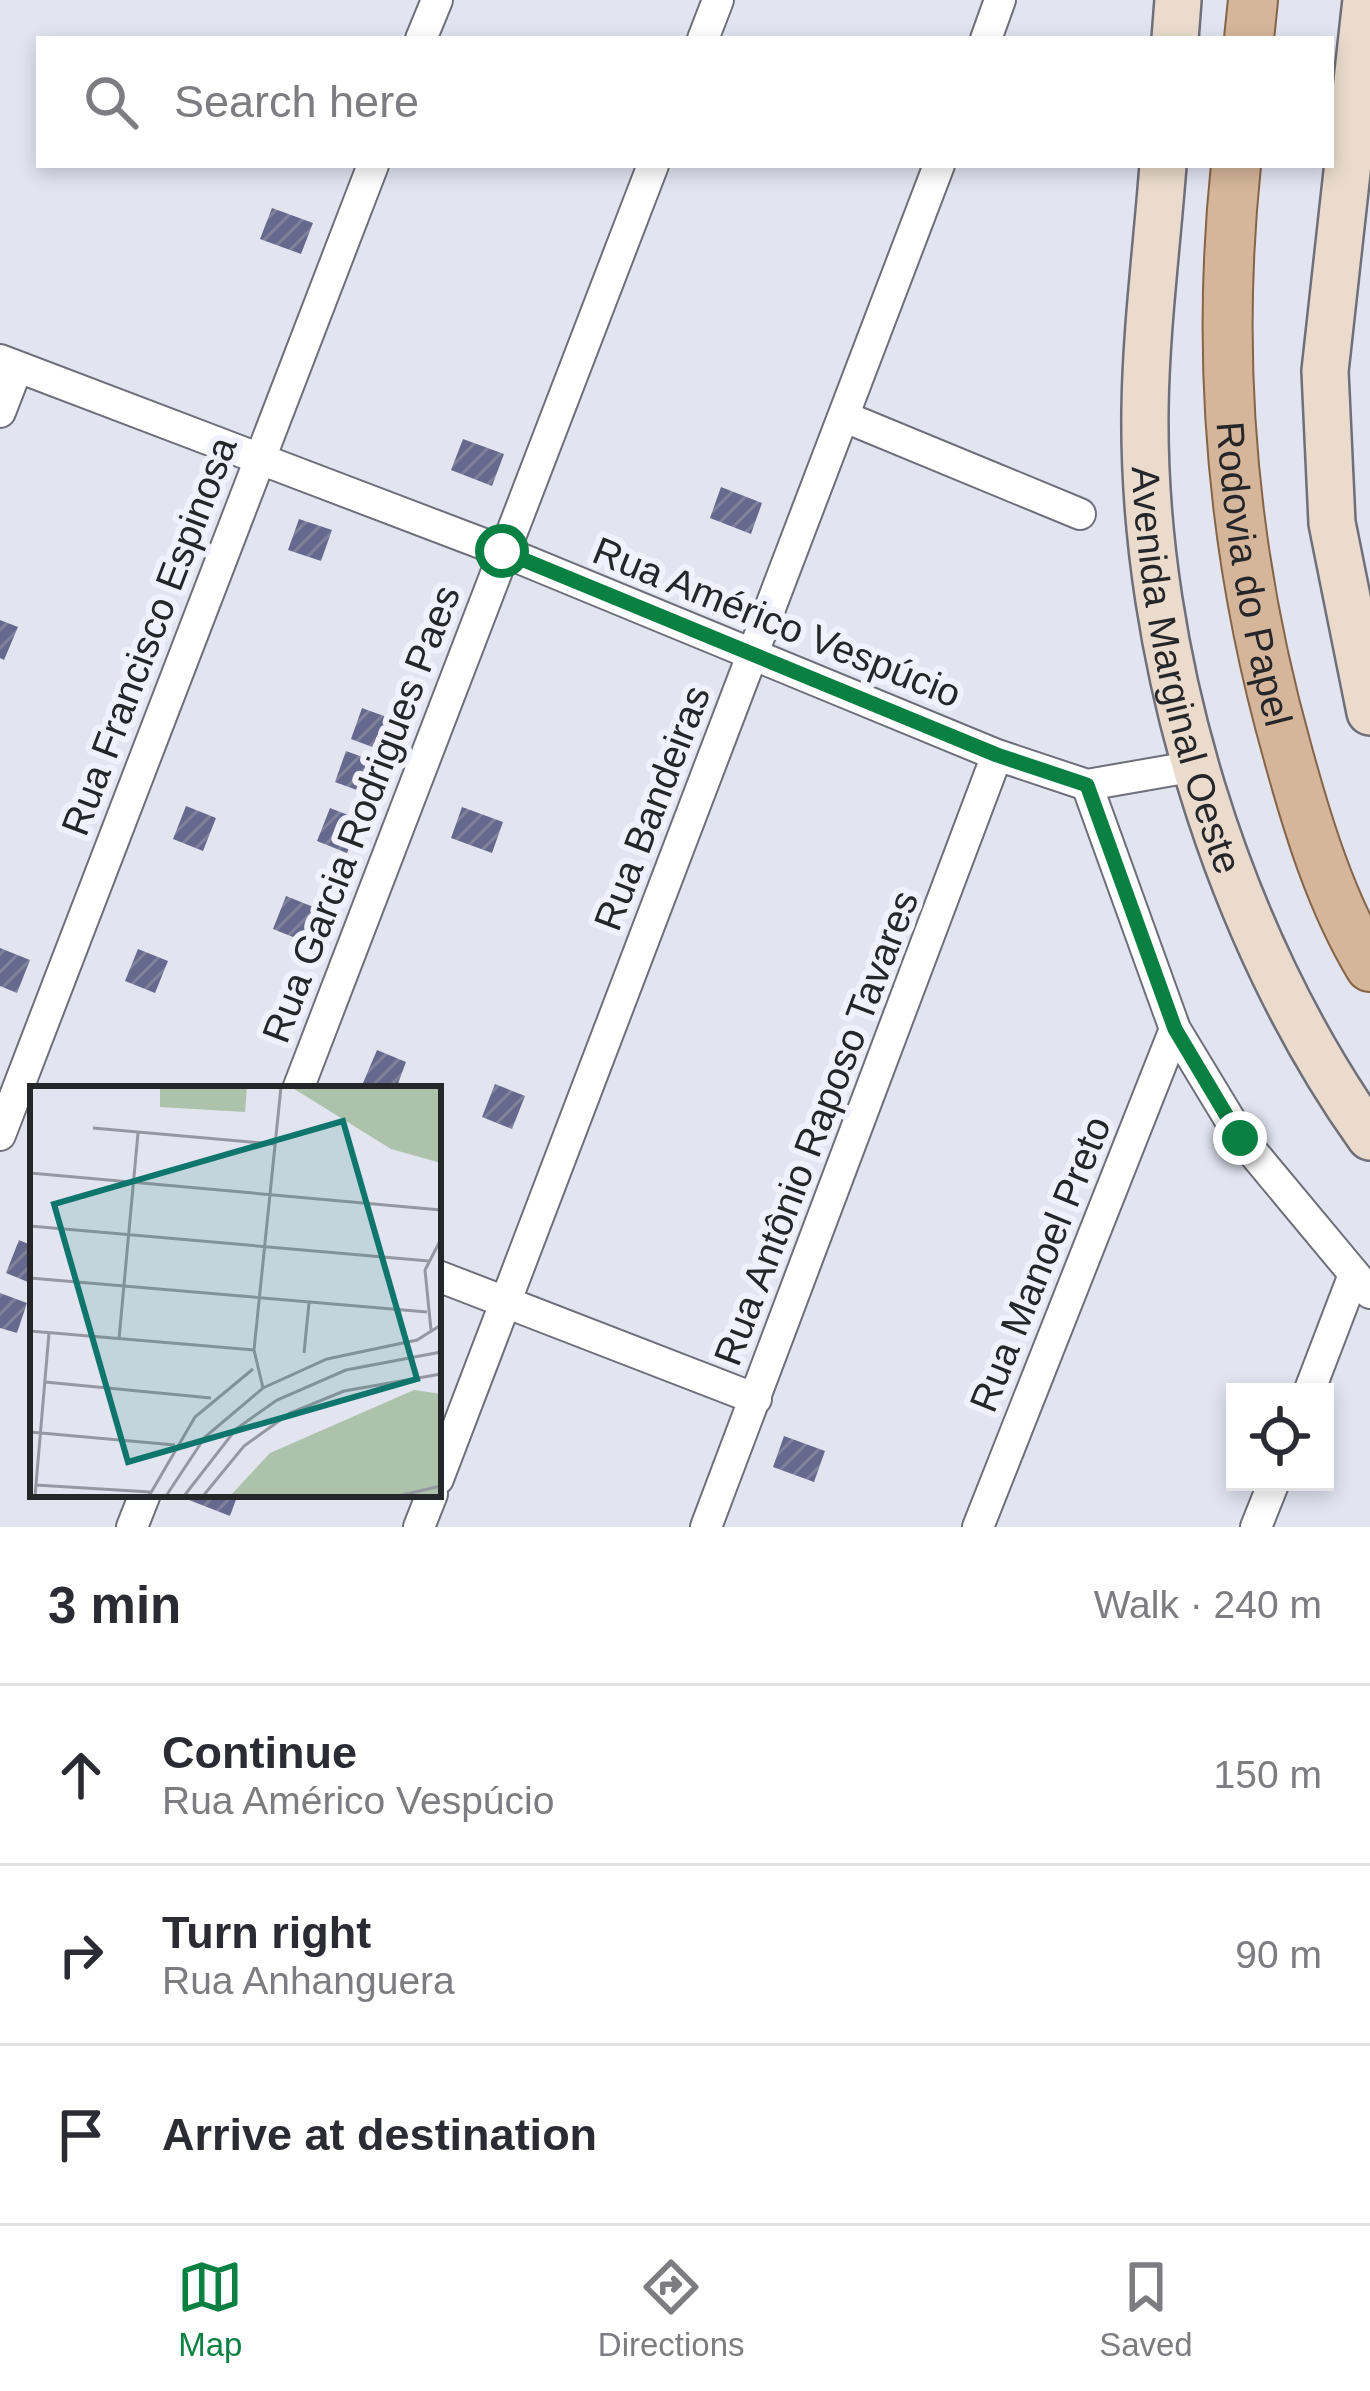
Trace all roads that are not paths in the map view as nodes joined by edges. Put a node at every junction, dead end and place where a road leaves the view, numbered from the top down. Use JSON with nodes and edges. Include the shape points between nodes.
{"nodes":[{"id":1,"x":436,"y":0,"type":"edge"},
{"id":2,"x":718,"y":0,"type":"edge"},
{"id":3,"x":1000,"y":0,"type":"edge"},
{"id":4,"x":1178,"y":0,"type":"edge"},
{"id":5,"x":1253,"y":0,"type":"edge"},
{"id":6,"x":1366,"y":0,"type":"edge"},
{"id":7,"x":423,"y":36,"type":"edge"},
{"id":8,"x":704,"y":36,"type":"edge"},
{"id":9,"x":987,"y":36,"type":"edge"},
{"id":10,"x":1175,"y":36,"type":"edge"},
{"id":11,"x":1250,"y":36,"type":"edge"},
{"id":12,"x":372,"y":168,"type":"edge"},
{"id":13,"x":652,"y":168,"type":"edge"},
{"id":14,"x":938,"y":168,"type":"edge"},
{"id":15,"x":1163,"y":168,"type":"edge"},
{"id":16,"x":1236,"y":168,"type":"edge"},
{"id":17,"x":9,"y":364,"type":"edge"},
{"id":18,"x":0,"y":412,"type":"edge"},
{"id":19,"x":844,"y":417,"type":"junction"},
{"id":20,"x":257,"y":461,"type":"junction"},
{"id":21,"x":1080,"y":514,"type":"dead end"},
{"id":22,"x":502,"y":551,"type":"junction"},
{"id":23,"x":752,"y":654,"type":"junction"},
{"id":24,"x":1370,"y":712,"type":"edge"},
{"id":25,"x":997,"y":755,"type":"junction"},
{"id":26,"x":1196,"y":766,"type":"junction"},
{"id":27,"x":1087,"y":785,"type":"junction"},
{"id":28,"x":1370,"y":968,"type":"edge"},
{"id":29,"x":1175,"y":1029,"type":"junction"},
{"id":30,"x":299,"y":1086,"type":"edge"},
{"id":31,"x":11,"y":1118,"type":"edge"},
{"id":32,"x":1370,"y":1137,"type":"edge"},
{"id":33,"x":441,"y":1277,"type":"edge"},
{"id":34,"x":1362,"y":1285,"type":"edge"},
{"id":35,"x":506,"y":1303,"type":"junction"},
{"id":36,"x":1313,"y":1383,"type":"edge"},
{"id":37,"x":756,"y":1399,"type":"junction"},
{"id":38,"x":441,"y":1471,"type":"edge"},
{"id":39,"x":1270,"y":1491,"type":"edge"},
{"id":40,"x":144,"y":1497,"type":"edge"},
{"id":41,"x":431,"y":1497,"type":"edge"},
{"id":42,"x":132,"y":1527,"type":"edge"},
{"id":43,"x":419,"y":1527,"type":"edge"},
{"id":44,"x":706,"y":1527,"type":"edge"},
{"id":45,"x":978,"y":1527,"type":"edge"},
{"id":46,"x":1256,"y":1527,"type":"edge"}],
"edges":[{"from":1,"to":7,"type":"street"},
{"from":2,"to":8,"type":"street"},
{"from":3,"to":9,"type":"street"},
{"from":4,"to":10,"type":"main road"},
{"from":5,"to":11,"type":"main road"},
{"from":6,"to":24,"type":"main road","via":[[1325,371],[1332,523]]},
{"from":12,"to":20,"type":"street","name":"Rua Francisco Espinosa"},
{"from":13,"to":22,"type":"street","name":"Rua Garcia Rodrigues Paes"},
{"from":14,"to":19,"type":"street","name":"Rua Bandeiras"},
{"from":15,"to":26,"type":"main road","name":"Avenida Marginal Oeste","via":[[1145,410],[1148,473],[1153,547]]},
{"from":16,"to":28,"type":"main road","name":"Rodovia do Papel","via":[[1225,334],[1244,576],[1312,842]]},
{"from":17,"to":18,"type":"street"},
{"from":17,"to":20,"type":"street","name":"Rua Américo Vespúcio"},
{"from":19,"to":21,"type":"street"},
{"from":19,"to":23,"type":"street","name":"Rua Bandeiras"},
{"from":20,"to":22,"type":"street","name":"Rua Américo Vespúcio"},
{"from":20,"to":31,"type":"street","name":"Rua Francisco Espinosa"},
{"from":22,"to":23,"type":"street","name":"Rua Américo Vespúcio"},
{"from":22,"to":30,"type":"street","name":"Rua Garcia Rodrigues Paes"},
{"from":23,"to":25,"type":"street","name":"Rua Américo Vespúcio"},
{"from":23,"to":35,"type":"street","name":"Rua Bandeiras"},
{"from":25,"to":27,"type":"street","name":"Rua Américo Vespúcio"},
{"from":25,"to":37,"type":"street","name":"Rua Antônio Raposo Tavares"},
{"from":26,"to":27,"type":"street","name":"Rua Américo Vespúcio"},
{"from":26,"to":32,"type":"main road","name":"Avenida Marginal Oeste","via":[[1286,997]]},
{"from":27,"to":29,"type":"street"},
{"from":29,"to":34,"type":"street","via":[[1240,1138]]},
{"from":29,"to":45,"type":"street","name":"Rua Manoel Preto"},
{"from":33,"to":35,"type":"street"},
{"from":34,"to":36,"type":"street"},
{"from":35,"to":37,"type":"street"},
{"from":35,"to":38,"type":"street","name":"Rua Bandeiras"},
{"from":37,"to":44,"type":"street","name":"Rua Antônio Raposo Tavares"},
{"from":39,"to":46,"type":"street"},
{"from":40,"to":42,"type":"street"},
{"from":41,"to":43,"type":"street"}]}
